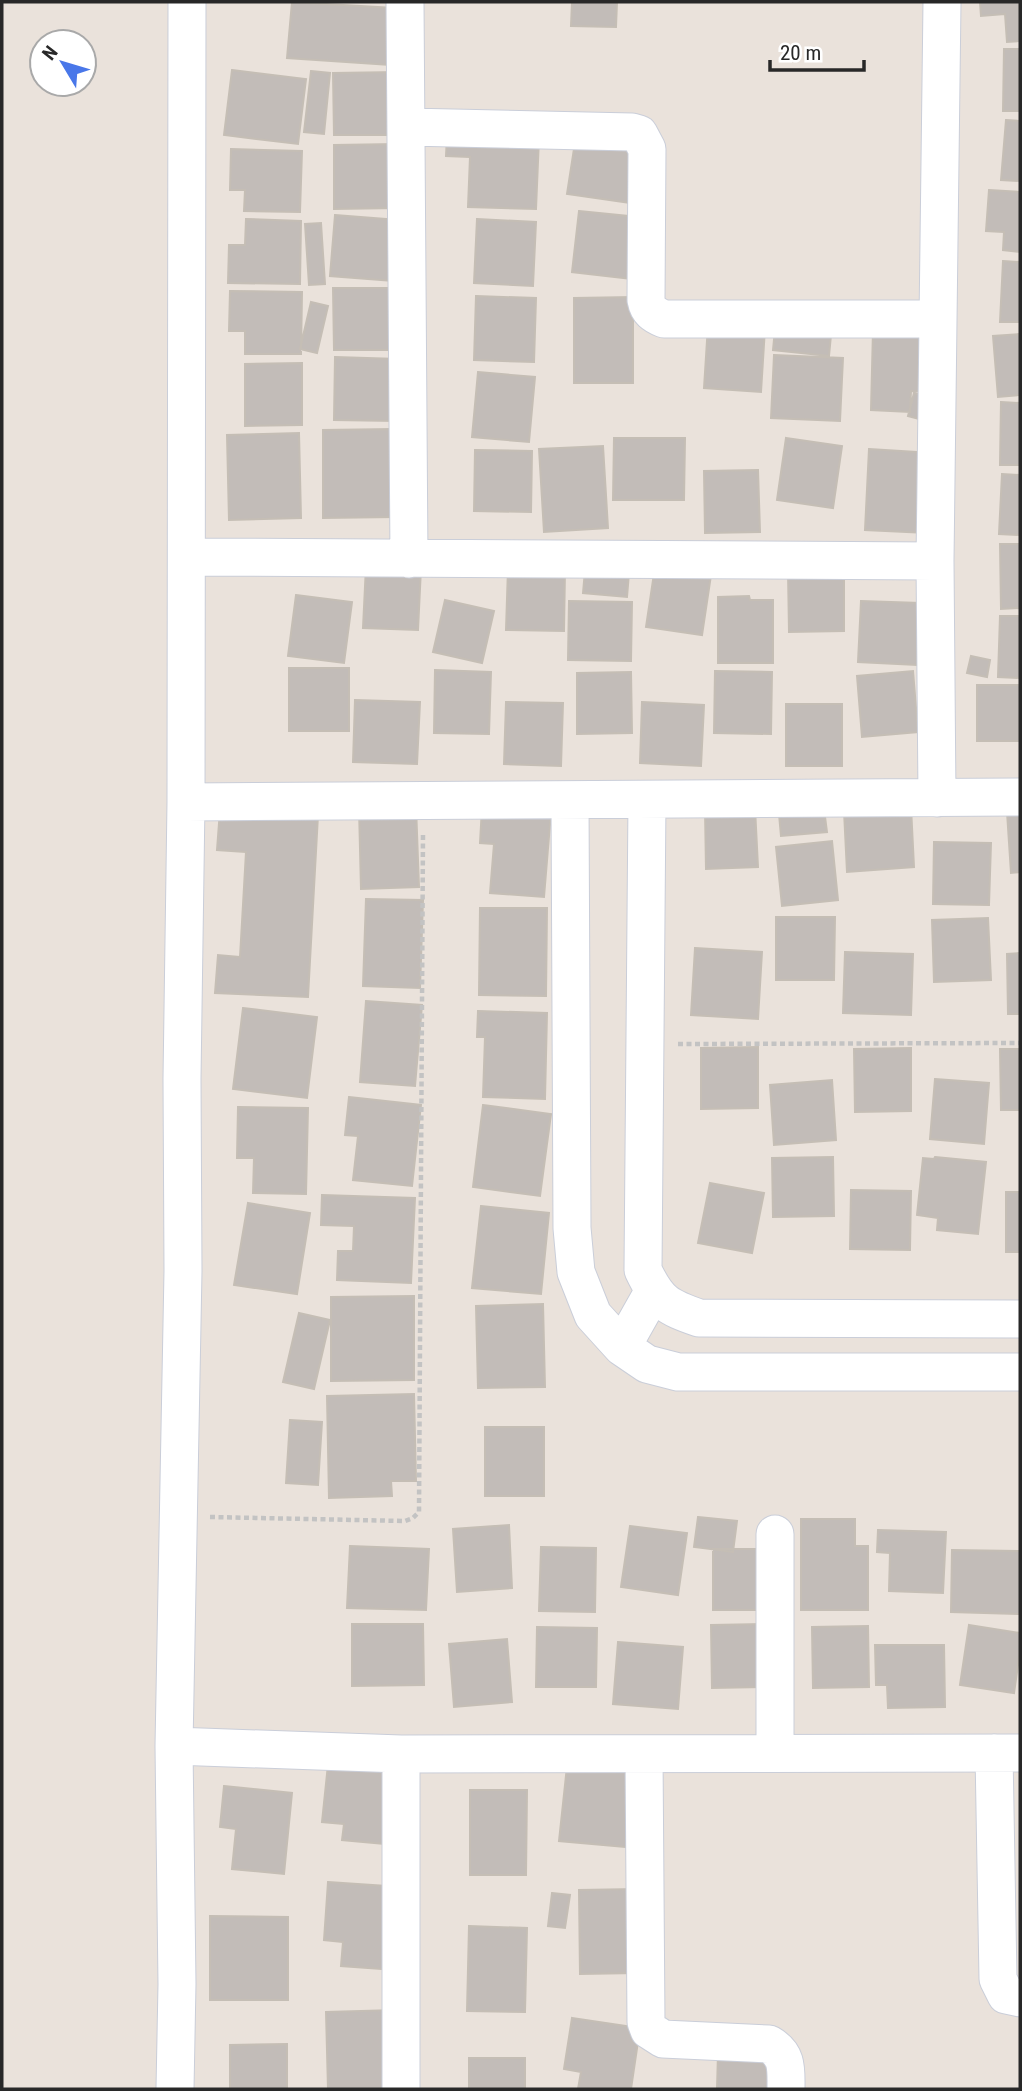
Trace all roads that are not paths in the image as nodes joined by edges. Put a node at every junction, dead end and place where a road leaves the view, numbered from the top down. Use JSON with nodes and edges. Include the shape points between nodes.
{"nodes":[{"id":1,"x":169,"y":2,"type":"edge"},
{"id":2,"x":187,"y":2,"type":"edge"},
{"id":3,"x":405,"y":2,"type":"edge"},
{"id":4,"x":942,"y":2,"type":"edge"},
{"id":5,"x":407,"y":127,"type":"junction"},
{"id":6,"x":938,"y":319,"type":"junction"},
{"id":7,"x":187,"y":557,"type":"junction"},
{"id":8,"x":408,"y":559,"type":"junction"},
{"id":9,"x":936,"y":561,"type":"junction"},
{"id":10,"x":1020,"y":797,"type":"edge"},
{"id":11,"x":937,"y":798,"type":"junction"},
{"id":12,"x":570,"y":800,"type":"junction"},
{"id":13,"x":648,"y":800,"type":"junction"},
{"id":14,"x":186,"y":802,"type":"junction"},
{"id":15,"x":653,"y":1292,"type":"junction"},
{"id":16,"x":1020,"y":1320,"type":"edge"},
{"id":17,"x":622,"y":1347,"type":"junction"},
{"id":18,"x":1020,"y":1373,"type":"edge"},
{"id":19,"x":775,"y":1534,"type":"dead end"},
{"id":20,"x":174,"y":1746,"type":"junction"},
{"id":21,"x":775,"y":1753,"type":"junction"},
{"id":22,"x":1007,"y":1753,"type":"edge"},
{"id":23,"x":401,"y":1754,"type":"junction"},
{"id":24,"x":644,"y":1754,"type":"junction"},
{"id":25,"x":1020,"y":1998,"type":"edge"},
{"id":26,"x":157,"y":2089,"type":"edge"},
{"id":27,"x":175,"y":2089,"type":"edge"},
{"id":28,"x":401,"y":2089,"type":"edge"},
{"id":29,"x":786,"y":2089,"type":"edge"}],
"edges":[{"from":1,"to":26,"type":"street","via":[[169,835]]},
{"from":2,"to":7,"type":"street"},
{"from":3,"to":5,"type":"street"},
{"from":4,"to":6,"type":"street"},
{"from":5,"to":6,"type":"street","via":[[639,134],[647,149],[646,300],[655,315],[664,319]]},
{"from":5,"to":8,"type":"street"},
{"from":6,"to":9,"type":"street"},
{"from":7,"to":8,"type":"street"},
{"from":7,"to":14,"type":"street"},
{"from":8,"to":9,"type":"street"},
{"from":9,"to":11,"type":"street"},
{"from":10,"to":11,"type":"street"},
{"from":11,"to":13,"type":"street"},
{"from":12,"to":13,"type":"street"},
{"from":12,"to":14,"type":"street"},
{"from":12,"to":17,"type":"street","via":[[576,1272],[593,1315]]},
{"from":13,"to":15,"type":"street","via":[[643,1270]]},
{"from":14,"to":20,"type":"street"},
{"from":15,"to":16,"type":"street","via":[[673,1309],[699,1318]]},
{"from":15,"to":17,"type":"street"},
{"from":17,"to":18,"type":"street","via":[[648,1364],[678,1372]]},
{"from":19,"to":21,"type":"street"},
{"from":20,"to":23,"type":"street"},
{"from":20,"to":27,"type":"street"},
{"from":21,"to":22,"type":"street"},
{"from":21,"to":24,"type":"street"},
{"from":22,"to":25,"type":"street","via":[[998,1979],[1006,1994]]},
{"from":23,"to":24,"type":"street"},
{"from":23,"to":28,"type":"street"},
{"from":24,"to":29,"type":"street","via":[[649,2030],[663,2039],[769,2045],[783,2056]]}]}
